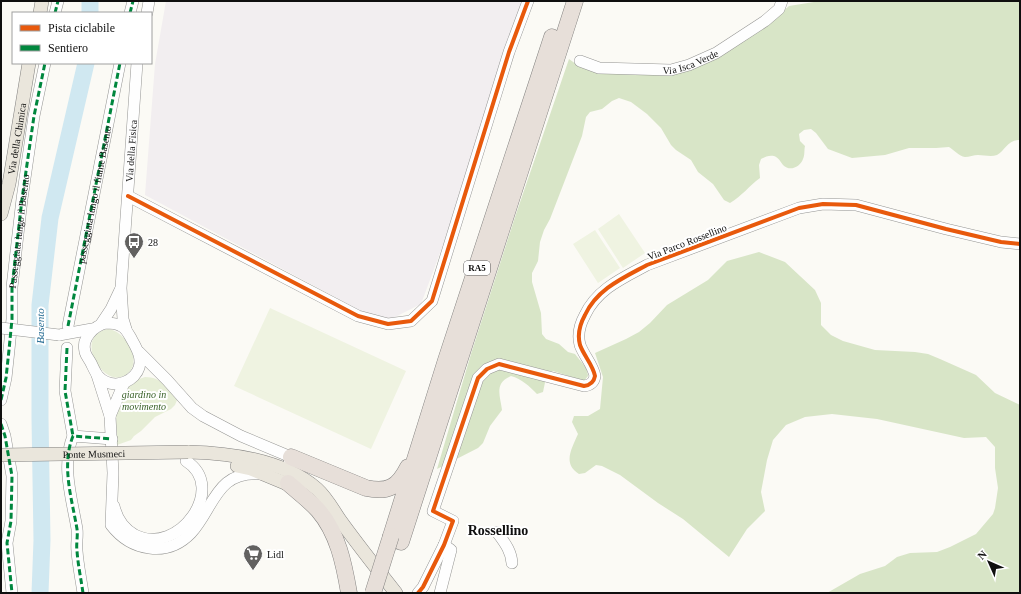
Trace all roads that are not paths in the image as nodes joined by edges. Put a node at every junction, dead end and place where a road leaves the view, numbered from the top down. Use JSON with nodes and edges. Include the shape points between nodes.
{"nodes":[{"id":1,"x":42,"y":1,"type":"edge"},
{"id":2,"x":58,"y":1,"type":"edge"},
{"id":3,"x":133,"y":1,"type":"edge"},
{"id":4,"x":149,"y":1,"type":"edge"},
{"id":5,"x":528,"y":1,"type":"edge"},
{"id":6,"x":563,"y":1,"type":"edge"},
{"id":7,"x":575,"y":1,"type":"edge"},
{"id":8,"x":784,"y":1,"type":"edge"},
{"id":9,"x":40,"y":12,"type":"edge"},
{"id":10,"x":55,"y":12,"type":"edge"},
{"id":11,"x":130,"y":12,"type":"edge"},
{"id":12,"x":147,"y":12,"type":"edge"},
{"id":13,"x":580,"y":61,"type":"dead end"},
{"id":14,"x":29,"y":64,"type":"edge"},
{"id":15,"x":45,"y":64,"type":"edge"},
{"id":16,"x":120,"y":64,"type":"edge"},
{"id":17,"x":137,"y":64,"type":"edge"},
{"id":18,"x":128,"y":196,"type":"junction"},
{"id":19,"x":1,"y":214,"type":"edge"},
{"id":20,"x":1020,"y":244,"type":"edge"},
{"id":21,"x":121,"y":288,"type":"junction"},
{"id":22,"x":68,"y":326,"type":"dead end"},
{"id":23,"x":96,"y":327,"type":"junction"},
{"id":24,"x":1,"y":328,"type":"edge"},
{"id":25,"x":126,"y":329,"type":"junction"},
{"id":26,"x":59,"y":335,"type":"junction"},
{"id":27,"x":67,"y":348,"type":"dead end"},
{"id":28,"x":85,"y":352,"type":"junction"},
{"id":29,"x":139,"y":352,"type":"junction"},
{"id":30,"x":97,"y":375,"type":"junction"},
{"id":31,"x":128,"y":380,"type":"junction"},
{"id":32,"x":167,"y":380,"type":"junction"},
{"id":33,"x":1,"y":400,"type":"edge"},
{"id":34,"x":110,"y":416,"type":"junction"},
{"id":35,"x":1,"y":424,"type":"edge"},
{"id":36,"x":73,"y":436,"type":"junction"},
{"id":37,"x":421,"y":438,"type":"junction"},
{"id":38,"x":112,"y":439,"type":"junction"},
{"id":39,"x":1,"y":455,"type":"edge"},
{"id":40,"x":187,"y":457,"type":"junction"},
{"id":41,"x":1,"y":463,"type":"edge"},
{"id":42,"x":288,"y":470,"type":"junction"},
{"id":43,"x":272,"y":476,"type":"junction"},
{"id":44,"x":113,"y":500,"type":"junction"},
{"id":45,"x":497,"y":532,"type":"dead end"},
{"id":46,"x":396,"y":539,"type":"junction"},
{"id":47,"x":444,"y":546,"type":"junction"},
{"id":48,"x":512,"y":563,"type":"dead end"},
{"id":49,"x":12,"y":593,"type":"edge"},
{"id":50,"x":83,"y":593,"type":"edge"},
{"id":51,"x":349,"y":593,"type":"edge"},
{"id":52,"x":373,"y":593,"type":"edge"},
{"id":53,"x":385,"y":593,"type":"edge"},
{"id":54,"x":396,"y":593,"type":"edge"},
{"id":55,"x":418,"y":593,"type":"edge"},
{"id":56,"x":440,"y":593,"type":"edge"}],
"edges":[{"from":1,"to":9,"type":"main road"},
{"from":2,"to":10,"type":"street"},
{"from":3,"to":11,"type":"street"},
{"from":4,"to":12,"type":"street"},
{"from":5,"to":18,"type":"street","via":[[509,52],[432,301],[411,321],[388,324],[358,316]]},
{"from":6,"to":37,"type":"highway","number":"RA5"},
{"from":7,"to":46,"type":"highway","number":"RA5"},
{"from":8,"to":13,"type":"street","name":"Via Isca Verde","via":[[765,21],[716,53],[689,65],[671,70],[599,68]]},
{"from":14,"to":19,"type":"main road","name":"Via della Chimica","via":[[9,184]]},
{"from":15,"to":33,"type":"street","name":"Passeggiata lungo il Basento","via":[[22,199],[12,287],[12,319],[6,378]]},
{"from":16,"to":22,"type":"street","name":"passeggiata lungo il fiume Basento"},
{"from":17,"to":18,"type":"street","name":"Via della Fisica"},
{"from":18,"to":21,"type":"street","name":"Via della Fisica"},
{"from":20,"to":47,"type":"street","name":"Via Parco Rossellino","via":[[953,231],[856,205],[823,204],[799,208],[647,265],[602,292],[589,306],[582,320],[579,332],[580,345],[595,376],[591,384],[584,386],[499,364],[486,369],[478,378],[433,511],[453,521]]},
{"from":21,"to":23,"type":"street","via":[[111,309]]},
{"from":21,"to":25,"type":"street"},
{"from":23,"to":25,"type":"street","via":[[106,323],[117,324]]},
{"from":23,"to":26,"type":"street"},
{"from":23,"to":28,"type":"street","via":[[85,343]]},
{"from":24,"to":26,"type":"street","bridge":true},
{"from":25,"to":29,"type":"street"},
{"from":26,"to":28,"type":"street"},
{"from":27,"to":36,"type":"street","via":[[65,392]]},
{"from":28,"to":30,"type":"street"},
{"from":29,"to":31,"type":"street","via":[[141,363],[137,373]]},
{"from":29,"to":32,"type":"street"},
{"from":30,"to":31,"type":"street","via":[[109,383],[119,384]]},
{"from":30,"to":34,"type":"street"},
{"from":31,"to":32,"type":"street","via":[[142,374]]},
{"from":31,"to":34,"type":"street"},
{"from":32,"to":42,"type":"street","via":[[192,408],[241,436]]},
{"from":34,"to":38,"type":"street"},
{"from":35,"to":49,"type":"street","via":[[12,476],[11,521],[7,543]]},
{"from":36,"to":38,"type":"street"},
{"from":36,"to":50,"type":"street","via":[[70,442],[68,481],[77,531],[78,565]]},
{"from":37,"to":42,"type":"highway","number":"RA5","via":[[404,474],[394,486],[384,490]]},
{"from":37,"to":46,"type":"highway","number":"RA5"},
{"from":38,"to":44,"type":"street"},
{"from":39,"to":40,"type":"main road","name":"Ponte Musmeci","bridge":true},
{"from":40,"to":41,"type":"main road","name":"Ponte Musmeci"},
{"from":40,"to":42,"type":"main road","via":[[206,453],[233,456]]},
{"from":40,"to":43,"type":"main road","via":[[251,468]]},
{"from":40,"to":44,"type":"street","via":[[198,472],[202,489],[197,508],[190,520],[174,534],[161,539],[147,539],[134,534],[119,520]]},
{"from":42,"to":43,"type":"main road"},
{"from":42,"to":51,"type":"highway","via":[[306,498],[319,512],[338,544],[344,561]]},
{"from":42,"to":54,"type":"main road","via":[[340,519]]},
{"from":43,"to":44,"type":"street","via":[[248,474],[233,479],[216,493],[192,532],[173,545],[158,548],[135,545],[116,531],[111,524]]},
{"from":45,"to":48,"type":"street","via":[[507,546]]},
{"from":46,"to":52,"type":"highway","number":"RA5","bridge":true},
{"from":46,"to":53,"type":"highway","number":"RA5"},
{"from":47,"to":55,"type":"street"},
{"from":47,"to":56,"type":"street","via":[[451,550]]}]}
